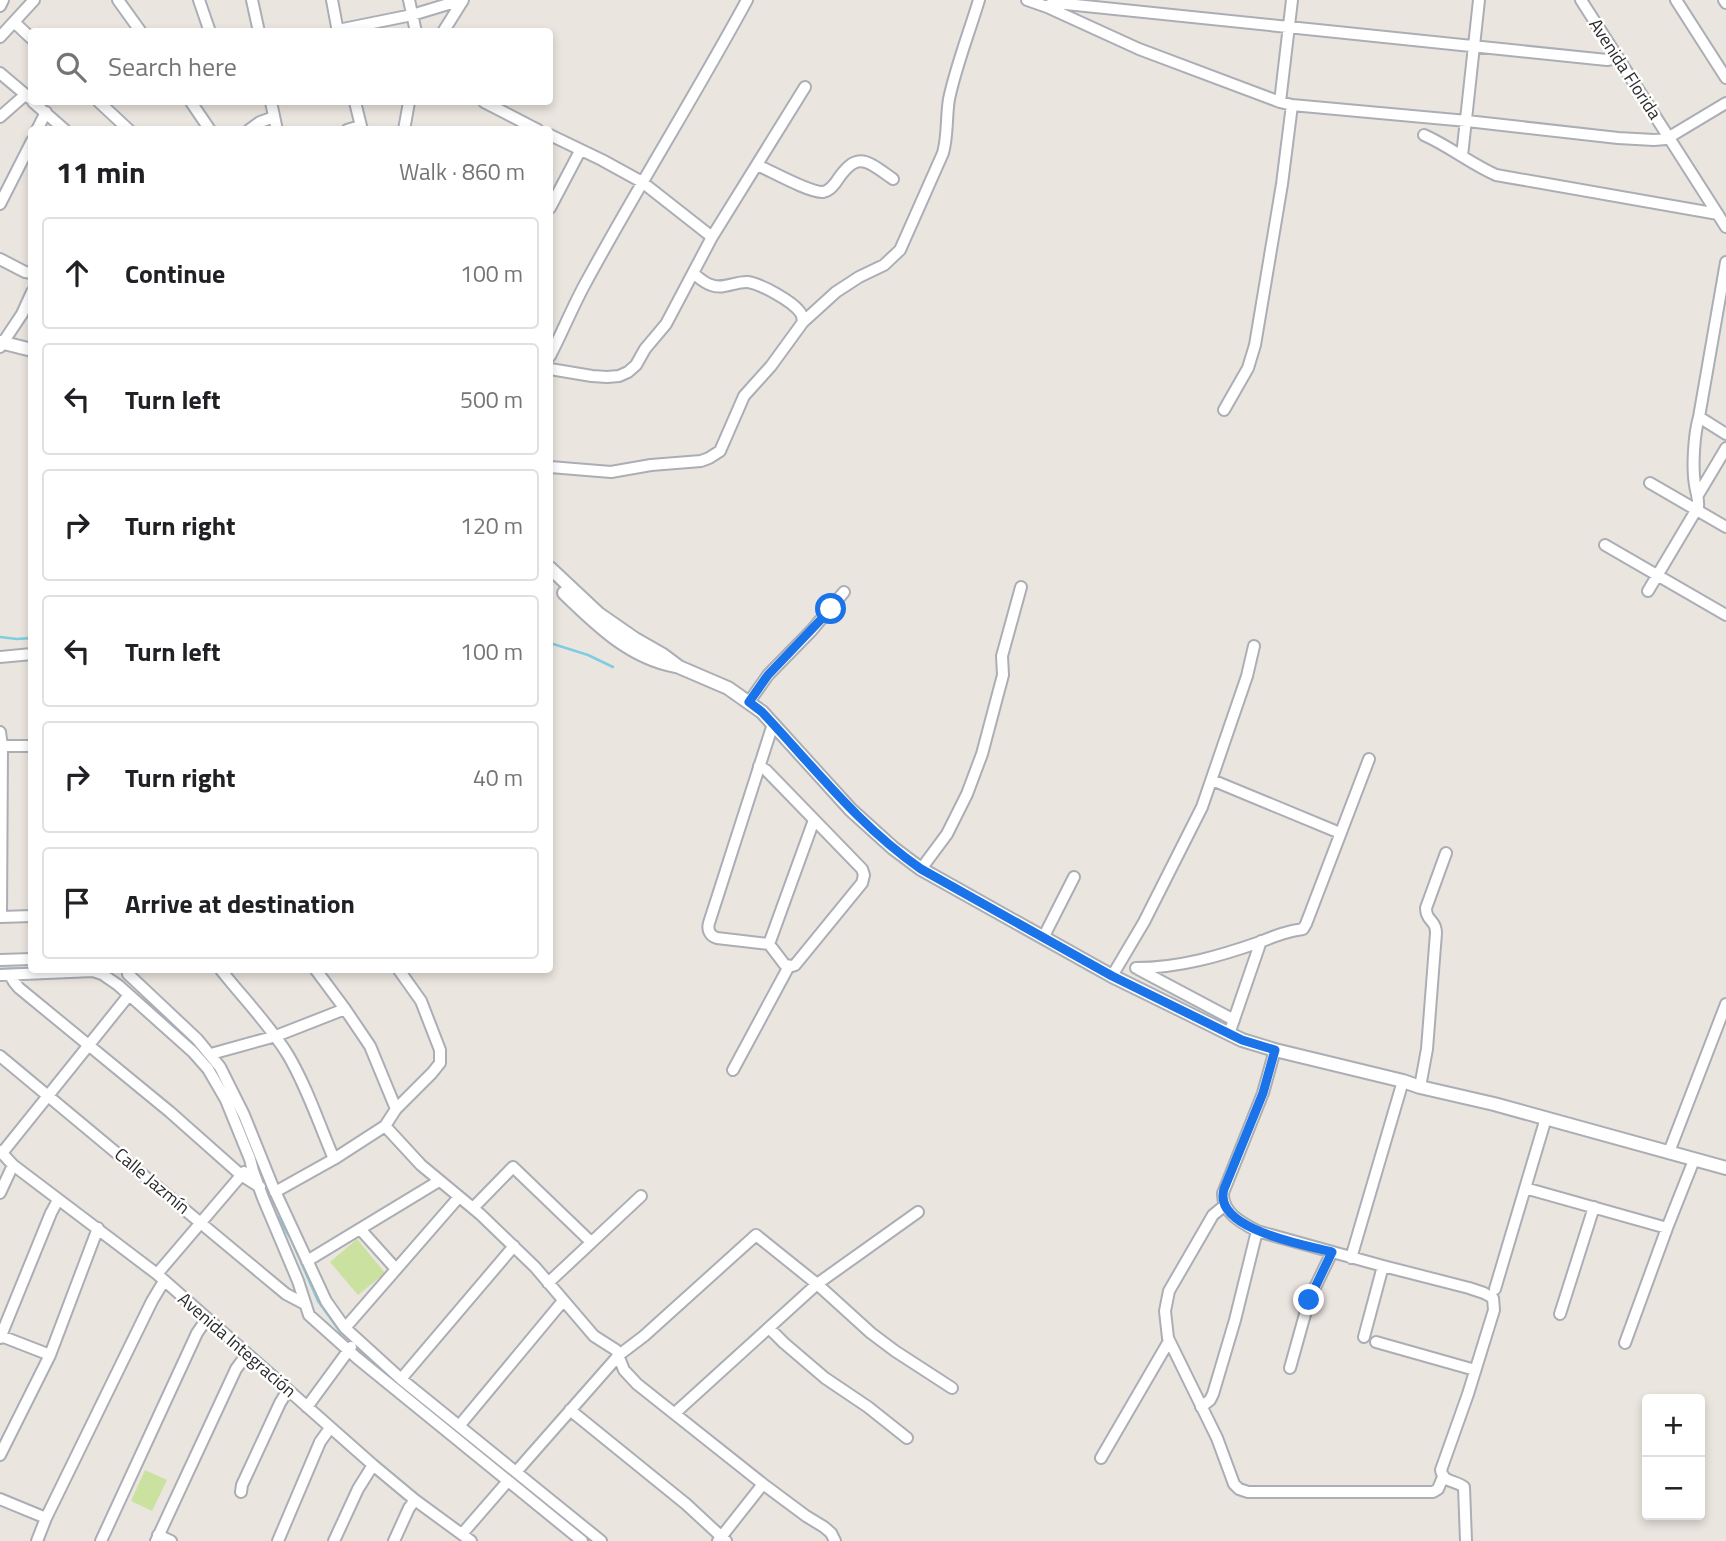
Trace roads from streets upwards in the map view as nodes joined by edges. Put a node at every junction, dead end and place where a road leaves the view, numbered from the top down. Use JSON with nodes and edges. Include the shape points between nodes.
{"nodes":[{"id":1,"x":3,"y":0,"type":"edge"},
{"id":2,"x":34,"y":0,"type":"edge"},
{"id":3,"x":118,"y":0,"type":"edge"},
{"id":4,"x":199,"y":0,"type":"edge"},
{"id":5,"x":251,"y":0,"type":"edge"},
{"id":6,"x":332,"y":0,"type":"edge"},
{"id":7,"x":409,"y":0,"type":"edge"},
{"id":8,"x":747,"y":0,"type":"edge"},
{"id":9,"x":979,"y":0,"type":"edge"},
{"id":10,"x":1027,"y":0,"type":"edge"},
{"id":11,"x":1292,"y":0,"type":"edge"},
{"id":12,"x":1479,"y":0,"type":"edge"},
{"id":13,"x":1581,"y":0,"type":"edge"},
{"id":14,"x":1676,"y":0,"type":"edge"},
{"id":15,"x":463,"y":1,"type":"edge"},
{"id":16,"x":1066,"y":2,"type":"edge"},
{"id":17,"x":0,"y":6,"type":"edge"},
{"id":18,"x":1047,"y":7,"type":"junction"},
{"id":19,"x":412,"y":15,"type":"junction"},
{"id":20,"x":14,"y":22,"type":"junction"},
{"id":21,"x":1289,"y":26,"type":"junction"},
{"id":22,"x":138,"y":28,"type":"edge"},
{"id":23,"x":209,"y":28,"type":"edge"},
{"id":24,"x":258,"y":28,"type":"edge"},
{"id":25,"x":337,"y":28,"type":"edge"},
{"id":26,"x":352,"y":28,"type":"edge"},
{"id":27,"x":415,"y":28,"type":"edge"},
{"id":28,"x":446,"y":28,"type":"edge"},
{"id":29,"x":28,"y":34,"type":"edge"},
{"id":30,"x":0,"y":37,"type":"edge"},
{"id":31,"x":1475,"y":46,"type":"junction"},
{"id":32,"x":1618,"y":58,"type":"junction"},
{"id":33,"x":0,"y":73,"type":"edge"},
{"id":34,"x":1726,"y":78,"type":"edge"},
{"id":35,"x":805,"y":87,"type":"dead end"},
{"id":36,"x":28,"y":97,"type":"edge"},
{"id":37,"x":28,"y":100,"type":"edge"},
{"id":38,"x":1726,"y":103,"type":"edge"},
{"id":39,"x":1286,"y":104,"type":"junction"},
{"id":40,"x":37,"y":105,"type":"edge"},
{"id":41,"x":102,"y":105,"type":"edge"},
{"id":42,"x":193,"y":105,"type":"edge"},
{"id":43,"x":272,"y":105,"type":"edge"},
{"id":44,"x":356,"y":105,"type":"edge"},
{"id":45,"x":409,"y":105,"type":"edge"},
{"id":46,"x":490,"y":105,"type":"edge"},
{"id":47,"x":46,"y":112,"type":"junction"},
{"id":48,"x":0,"y":117,"type":"edge"},
{"id":49,"x":274,"y":117,"type":"junction"},
{"id":50,"x":1467,"y":121,"type":"junction"},
{"id":51,"x":39,"y":126,"type":"edge"},
{"id":52,"x":61,"y":126,"type":"edge"},
{"id":53,"x":125,"y":126,"type":"edge"},
{"id":54,"x":207,"y":126,"type":"edge"},
{"id":55,"x":255,"y":126,"type":"edge"},
{"id":56,"x":276,"y":126,"type":"edge"},
{"id":57,"x":361,"y":126,"type":"edge"},
{"id":58,"x":405,"y":126,"type":"edge"},
{"id":59,"x":530,"y":126,"type":"edge"},
{"id":60,"x":1424,"y":135,"type":"dead end"},
{"id":61,"x":553,"y":137,"type":"edge"},
{"id":62,"x":1670,"y":137,"type":"junction"},
{"id":63,"x":28,"y":149,"type":"edge"},
{"id":64,"x":580,"y":151,"type":"junction"},
{"id":65,"x":1462,"y":156,"type":"junction"},
{"id":66,"x":757,"y":165,"type":"junction"},
{"id":67,"x":894,"y":179,"type":"dead end"},
{"id":68,"x":642,"y":182,"type":"junction"},
{"id":69,"x":553,"y":202,"type":"edge"},
{"id":70,"x":0,"y":204,"type":"edge"},
{"id":71,"x":1718,"y":214,"type":"junction"},
{"id":72,"x":1726,"y":227,"type":"edge"},
{"id":73,"x":712,"y":237,"type":"junction"},
{"id":74,"x":0,"y":259,"type":"edge"},
{"id":75,"x":1726,"y":262,"type":"edge"},
{"id":76,"x":28,"y":272,"type":"edge"},
{"id":77,"x":693,"y":273,"type":"junction"},
{"id":78,"x":28,"y":301,"type":"edge"},
{"id":79,"x":803,"y":322,"type":"junction"},
{"id":80,"x":1,"y":344,"type":"edge"},
{"id":81,"x":28,"y":349,"type":"edge"},
{"id":82,"x":553,"y":350,"type":"edge"},
{"id":83,"x":553,"y":370,"type":"edge"},
{"id":84,"x":1224,"y":410,"type":"dead end"},
{"id":85,"x":1699,"y":417,"type":"junction"},
{"id":86,"x":1726,"y":434,"type":"edge"},
{"id":87,"x":1726,"y":448,"type":"edge"},
{"id":88,"x":553,"y":467,"type":"edge"},
{"id":89,"x":1650,"y":483,"type":"dead end"},
{"id":90,"x":1698,"y":495,"type":"junction"},
{"id":91,"x":1696,"y":509,"type":"junction"},
{"id":92,"x":1726,"y":527,"type":"edge"},
{"id":93,"x":1605,"y":545,"type":"dead end"},
{"id":94,"x":553,"y":571,"type":"edge"},
{"id":95,"x":1657,"y":575,"type":"junction"},
{"id":96,"x":553,"y":582,"type":"edge"},
{"id":97,"x":1020,"y":587,"type":"dead end"},
{"id":98,"x":1648,"y":591,"type":"dead end"},
{"id":99,"x":844,"y":592,"type":"dead end"},
{"id":100,"x":1726,"y":615,"type":"edge"},
{"id":101,"x":1254,"y":646,"type":"dead end"},
{"id":102,"x":28,"y":654,"type":"edge"},
{"id":103,"x":0,"y":657,"type":"edge"},
{"id":104,"x":680,"y":667,"type":"junction"},
{"id":105,"x":749,"y":702,"type":"junction"},
{"id":106,"x":773,"y":724,"type":"junction"},
{"id":107,"x":0,"y":732,"type":"edge"},
{"id":108,"x":1,"y":746,"type":"edge"},
{"id":109,"x":28,"y":746,"type":"edge"},
{"id":110,"x":1369,"y":759,"type":"dead end"},
{"id":111,"x":760,"y":766,"type":"junction"},
{"id":112,"x":1212,"y":780,"type":"junction"},
{"id":113,"x":814,"y":820,"type":"junction"},
{"id":114,"x":1340,"y":834,"type":"junction"},
{"id":115,"x":1446,"y":853,"type":"dead end"},
{"id":116,"x":921,"y":869,"type":"junction"},
{"id":117,"x":1074,"y":877,"type":"dead end"},
{"id":118,"x":1,"y":916,"type":"edge"},
{"id":119,"x":28,"y":916,"type":"edge"},
{"id":120,"x":1043,"y":938,"type":"junction"},
{"id":121,"x":1261,"y":941,"type":"junction"},
{"id":122,"x":769,"y":944,"type":"junction"},
{"id":123,"x":28,"y":959,"type":"edge"},
{"id":124,"x":0,"y":960,"type":"edge"},
{"id":125,"x":1121,"y":960,"type":"junction"},
{"id":126,"x":789,"y":966,"type":"junction"},
{"id":127,"x":1136,"y":968,"type":"junction"},
{"id":128,"x":49,"y":973,"type":"edge"},
{"id":129,"x":99,"y":973,"type":"edge"},
{"id":130,"x":130,"y":973,"type":"edge"},
{"id":131,"x":135,"y":973,"type":"edge"},
{"id":132,"x":224,"y":973,"type":"edge"},
{"id":133,"x":318,"y":973,"type":"edge"},
{"id":134,"x":400,"y":973,"type":"edge"},
{"id":135,"x":5,"y":975,"type":"edge"},
{"id":136,"x":1112,"y":976,"type":"junction"},
{"id":137,"x":114,"y":982,"type":"junction"},
{"id":138,"x":129,"y":995,"type":"junction"},
{"id":139,"x":1726,"y":1004,"type":"edge"},
{"id":140,"x":345,"y":1009,"type":"junction"},
{"id":141,"x":1234,"y":1020,"type":"junction"},
{"id":142,"x":1229,"y":1034,"type":"junction"},
{"id":143,"x":276,"y":1036,"type":"junction"},
{"id":144,"x":89,"y":1046,"type":"junction"},
{"id":145,"x":1275,"y":1050,"type":"junction"},
{"id":146,"x":211,"y":1054,"type":"junction"},
{"id":147,"x":0,"y":1056,"type":"edge"},
{"id":148,"x":733,"y":1070,"type":"dead end"},
{"id":149,"x":1403,"y":1081,"type":"junction"},
{"id":150,"x":1420,"y":1087,"type":"junction"},
{"id":151,"x":48,"y":1096,"type":"junction"},
{"id":152,"x":396,"y":1109,"type":"junction"},
{"id":153,"x":1546,"y":1118,"type":"junction"},
{"id":154,"x":385,"y":1126,"type":"junction"},
{"id":155,"x":1,"y":1152,"type":"edge"},
{"id":156,"x":1669,"y":1152,"type":"junction"},
{"id":157,"x":334,"y":1159,"type":"junction"},
{"id":158,"x":1694,"y":1160,"type":"junction"},
{"id":159,"x":13,"y":1165,"type":"junction"},
{"id":160,"x":251,"y":1166,"type":"junction"},
{"id":161,"x":1726,"y":1168,"type":"edge"},
{"id":162,"x":242,"y":1175,"type":"junction"},
{"id":163,"x":439,"y":1181,"type":"junction"},
{"id":164,"x":258,"y":1186,"type":"junction"},
{"id":165,"x":1525,"y":1188,"type":"junction"},
{"id":166,"x":274,"y":1189,"type":"junction"},
{"id":167,"x":0,"y":1194,"type":"edge"},
{"id":168,"x":641,"y":1196,"type":"dead end"},
{"id":169,"x":459,"y":1197,"type":"junction"},
{"id":170,"x":58,"y":1200,"type":"junction"},
{"id":171,"x":1224,"y":1206,"type":"junction"},
{"id":172,"x":1594,"y":1207,"type":"junction"},
{"id":173,"x":472,"y":1208,"type":"junction"},
{"id":174,"x":918,"y":1212,"type":"dead end"},
{"id":175,"x":201,"y":1223,"type":"junction"},
{"id":176,"x":98,"y":1228,"type":"junction"},
{"id":177,"x":1667,"y":1228,"type":"junction"},
{"id":178,"x":360,"y":1229,"type":"junction"},
{"id":179,"x":1258,"y":1231,"type":"junction"},
{"id":180,"x":591,"y":1242,"type":"junction"},
{"id":181,"x":514,"y":1246,"type":"junction"},
{"id":182,"x":1332,"y":1252,"type":"junction"},
{"id":183,"x":1351,"y":1258,"type":"junction"},
{"id":184,"x":307,"y":1261,"type":"junction"},
{"id":185,"x":1383,"y":1266,"type":"junction"},
{"id":186,"x":396,"y":1269,"type":"junction"},
{"id":187,"x":160,"y":1278,"type":"junction"},
{"id":188,"x":548,"y":1283,"type":"junction"},
{"id":189,"x":817,"y":1284,"type":"junction"},
{"id":190,"x":1495,"y":1289,"type":"dead end"},
{"id":191,"x":563,"y":1301,"type":"junction"},
{"id":192,"x":304,"y":1304,"type":"junction"},
{"id":193,"x":1560,"y":1314,"type":"dead end"},
{"id":194,"x":206,"y":1320,"type":"junction"},
{"id":195,"x":345,"y":1328,"type":"junction"},
{"id":196,"x":769,"y":1328,"type":"junction"},
{"id":197,"x":1,"y":1337,"type":"edge"},
{"id":198,"x":1364,"y":1337,"type":"dead end"},
{"id":199,"x":358,"y":1339,"type":"junction"},
{"id":200,"x":1169,"y":1341,"type":"junction"},
{"id":201,"x":1376,"y":1342,"type":"dead end"},
{"id":202,"x":1625,"y":1343,"type":"dead end"},
{"id":203,"x":347,"y":1350,"type":"junction"},
{"id":204,"x":247,"y":1354,"type":"junction"},
{"id":205,"x":50,"y":1355,"type":"junction"},
{"id":206,"x":619,"y":1355,"type":"junction"},
{"id":207,"x":1290,"y":1368,"type":"dead end"},
{"id":208,"x":1475,"y":1370,"type":"junction"},
{"id":209,"x":401,"y":1379,"type":"junction"},
{"id":210,"x":952,"y":1388,"type":"dead end"},
{"id":211,"x":288,"y":1390,"type":"junction"},
{"id":212,"x":1201,"y":1406,"type":"junction"},
{"id":213,"x":307,"y":1407,"type":"junction"},
{"id":214,"x":570,"y":1410,"type":"junction"},
{"id":215,"x":675,"y":1413,"type":"junction"},
{"id":216,"x":459,"y":1426,"type":"junction"},
{"id":217,"x":330,"y":1428,"type":"junction"},
{"id":218,"x":907,"y":1438,"type":"dead end"},
{"id":219,"x":0,"y":1455,"type":"edge"},
{"id":220,"x":1101,"y":1458,"type":"dead end"},
{"id":221,"x":373,"y":1465,"type":"junction"},
{"id":222,"x":516,"y":1472,"type":"junction"},
{"id":223,"x":1443,"y":1477,"type":"junction"},
{"id":224,"x":508,"y":1481,"type":"junction"},
{"id":225,"x":763,"y":1484,"type":"junction"},
{"id":226,"x":241,"y":1492,"type":"dead end"},
{"id":227,"x":0,"y":1499,"type":"edge"},
{"id":228,"x":415,"y":1500,"type":"junction"},
{"id":229,"x":46,"y":1518,"type":"junction"},
{"id":230,"x":461,"y":1537,"type":"edge"},
{"id":231,"x":157,"y":1538,"type":"edge"},
{"id":232,"x":722,"y":1540,"type":"edge"},
{"id":233,"x":37,"y":1541,"type":"edge"},
{"id":234,"x":102,"y":1541,"type":"edge"},
{"id":235,"x":171,"y":1541,"type":"edge"},
{"id":236,"x":278,"y":1541,"type":"edge"},
{"id":237,"x":334,"y":1541,"type":"edge"},
{"id":238,"x":394,"y":1541,"type":"edge"},
{"id":239,"x":582,"y":1541,"type":"edge"},
{"id":240,"x":601,"y":1541,"type":"edge"},
{"id":241,"x":835,"y":1541,"type":"edge"},
{"id":242,"x":1466,"y":1541,"type":"edge"}],
"edges":[{"from":1,"to":17,"type":"street"},
{"from":2,"to":20,"type":"street"},
{"from":3,"to":22,"type":"street"},
{"from":4,"to":23,"type":"street"},
{"from":5,"to":24,"type":"street"},
{"from":6,"to":25,"type":"street"},
{"from":7,"to":19,"type":"street"},
{"from":8,"to":68,"type":"street"},
{"from":9,"to":79,"type":"street","via":[[952,89],[943,153],[900,250],[884,265],[836,292]]},
{"from":10,"to":18,"type":"street"},
{"from":11,"to":21,"type":"street"},
{"from":12,"to":31,"type":"street"},
{"from":13,"to":32,"type":"street","name":"Avenida Florida"},
{"from":14,"to":34,"type":"street"},
{"from":15,"to":19,"type":"street"},
{"from":15,"to":28,"type":"street"},
{"from":16,"to":18,"type":"street"},
{"from":16,"to":21,"type":"street"},
{"from":18,"to":39,"type":"street","via":[[1139,49]]},
{"from":19,"to":26,"type":"street"},
{"from":19,"to":27,"type":"street"},
{"from":20,"to":29,"type":"street"},
{"from":20,"to":30,"type":"street"},
{"from":21,"to":31,"type":"street"},
{"from":21,"to":39,"type":"street"},
{"from":31,"to":32,"type":"street"},
{"from":31,"to":50,"type":"street"},
{"from":32,"to":62,"type":"street","name":"Avenida Florida"},
{"from":33,"to":36,"type":"street"},
{"from":35,"to":66,"type":"street"},
{"from":37,"to":48,"type":"street"},
{"from":38,"to":62,"type":"street"},
{"from":39,"to":50,"type":"street"},
{"from":39,"to":84,"type":"street","via":[[1282,184],[1255,345],[1248,368]]},
{"from":40,"to":47,"type":"street"},
{"from":41,"to":53,"type":"street"},
{"from":42,"to":54,"type":"street"},
{"from":43,"to":49,"type":"street"},
{"from":44,"to":57,"type":"street"},
{"from":45,"to":58,"type":"street"},
{"from":46,"to":59,"type":"street"},
{"from":47,"to":51,"type":"street"},
{"from":47,"to":52,"type":"street"},
{"from":49,"to":55,"type":"street"},
{"from":49,"to":56,"type":"street"},
{"from":50,"to":62,"type":"street","via":[[1618,138]]},
{"from":50,"to":65,"type":"street"},
{"from":60,"to":65,"type":"street"},
{"from":61,"to":64,"type":"street"},
{"from":62,"to":71,"type":"street","name":"Avenida Florida"},
{"from":63,"to":70,"type":"street"},
{"from":64,"to":68,"type":"street"},
{"from":64,"to":69,"type":"street"},
{"from":65,"to":71,"type":"street","via":[[1496,175]]},
{"from":66,"to":67,"type":"street","via":[[825,192],[852,162],[874,166]]},
{"from":66,"to":73,"type":"street"},
{"from":68,"to":73,"type":"street"},
{"from":68,"to":82,"type":"street"},
{"from":71,"to":72,"type":"street","name":"Avenida Florida"},
{"from":73,"to":77,"type":"street"},
{"from":74,"to":76,"type":"street"},
{"from":75,"to":85,"type":"street"},
{"from":77,"to":79,"type":"street","via":[[708,285],[751,282],[793,305]]},
{"from":77,"to":83,"type":"street","via":[[666,324],[628,372],[592,376]]},
{"from":78,"to":80,"type":"street"},
{"from":79,"to":88,"type":"street","via":[[744,396],[720,451],[709,458],[611,472]]},
{"from":80,"to":81,"type":"street"},
{"from":85,"to":86,"type":"street"},
{"from":85,"to":90,"type":"street","via":[[1695,429]]},
{"from":87,"to":90,"type":"street"},
{"from":89,"to":91,"type":"street"},
{"from":90,"to":91,"type":"street"},
{"from":91,"to":92,"type":"street"},
{"from":91,"to":95,"type":"street"},
{"from":93,"to":95,"type":"street"},
{"from":94,"to":104,"type":"street","via":[[599,614]]},
{"from":95,"to":98,"type":"street"},
{"from":95,"to":100,"type":"street"},
{"from":96,"to":104,"type":"street","via":[[598,626],[629,648],[656,663]]},
{"from":97,"to":116,"type":"street","via":[[982,754],[947,834]]},
{"from":99,"to":105,"type":"street"},
{"from":101,"to":112,"type":"street"},
{"from":102,"to":103,"type":"street"},
{"from":104,"to":105,"type":"street"},
{"from":105,"to":106,"type":"street"},
{"from":106,"to":111,"type":"street"},
{"from":106,"to":116,"type":"street","via":[[851,810]]},
{"from":107,"to":108,"type":"street"},
{"from":108,"to":109,"type":"street"},
{"from":108,"to":118,"type":"street"},
{"from":110,"to":114,"type":"street"},
{"from":111,"to":113,"type":"street"},
{"from":111,"to":122,"type":"street","via":[[708,930],[717,937]]},
{"from":112,"to":114,"type":"street"},
{"from":112,"to":125,"type":"street","via":[[1180,852]]},
{"from":113,"to":122,"type":"street"},
{"from":113,"to":126,"type":"street","via":[[862,869],[864,877],[795,965]]},
{"from":114,"to":121,"type":"street","via":[[1303,929]]},
{"from":115,"to":150,"type":"street","via":[[1426,908],[1436,933]]},
{"from":116,"to":120,"type":"street"},
{"from":117,"to":120,"type":"street"},
{"from":118,"to":119,"type":"street"},
{"from":120,"to":136,"type":"street"},
{"from":121,"to":127,"type":"street","via":[[1200,961]]},
{"from":121,"to":141,"type":"street"},
{"from":122,"to":126,"type":"street"},
{"from":123,"to":124,"type":"street"},
{"from":125,"to":127,"type":"street"},
{"from":125,"to":136,"type":"street"},
{"from":126,"to":148,"type":"street"},
{"from":127,"to":141,"type":"street"},
{"from":128,"to":135,"type":"street"},
{"from":129,"to":137,"type":"street"},
{"from":130,"to":137,"type":"street"},
{"from":131,"to":146,"type":"street"},
{"from":132,"to":143,"type":"street"},
{"from":133,"to":140,"type":"street"},
{"from":134,"to":152,"type":"street","via":[[421,1001],[440,1060]]},
{"from":135,"to":144,"type":"street"},
{"from":136,"to":142,"type":"street"},
{"from":137,"to":138,"type":"street"},
{"from":138,"to":144,"type":"street"},
{"from":138,"to":160,"type":"street","via":[[208,1069],[226,1100]]},
{"from":139,"to":156,"type":"street"},
{"from":140,"to":143,"type":"street"},
{"from":140,"to":152,"type":"street","via":[[370,1046]]},
{"from":141,"to":142,"type":"street"},
{"from":142,"to":145,"type":"street"},
{"from":143,"to":146,"type":"street"},
{"from":143,"to":157,"type":"street","via":[[304,1086]]},
{"from":144,"to":151,"type":"street"},
{"from":144,"to":162,"type":"street"},
{"from":145,"to":149,"type":"street"},
{"from":145,"to":171,"type":"street","via":[[1263,1093],[1224,1189]]},
{"from":146,"to":166,"type":"street","via":[[233,1090]]},
{"from":147,"to":151,"type":"street","name":"Calle Jazmín"},
{"from":149,"to":150,"type":"street"},
{"from":149,"to":183,"type":"street"},
{"from":150,"to":153,"type":"street"},
{"from":151,"to":155,"type":"street"},
{"from":151,"to":175,"type":"street","name":"Calle Jazmín"},
{"from":152,"to":154,"type":"street"},
{"from":153,"to":156,"type":"street"},
{"from":153,"to":165,"type":"street"},
{"from":154,"to":157,"type":"street"},
{"from":154,"to":163,"type":"street"},
{"from":155,"to":159,"type":"street","name":"Avenida Integración"},
{"from":156,"to":158,"type":"street"},
{"from":157,"to":166,"type":"street"},
{"from":158,"to":161,"type":"street"},
{"from":158,"to":177,"type":"street"},
{"from":159,"to":167,"type":"street"},
{"from":159,"to":170,"type":"street","name":"Avenida Integración"},
{"from":160,"to":162,"type":"street"},
{"from":160,"to":164,"type":"street"},
{"from":162,"to":164,"type":"street"},
{"from":162,"to":175,"type":"street"},
{"from":163,"to":169,"type":"street"},
{"from":163,"to":178,"type":"street"},
{"from":164,"to":166,"type":"street"},
{"from":164,"to":192,"type":"street"},
{"from":165,"to":172,"type":"street"},
{"from":165,"to":190,"type":"street"},
{"from":166,"to":184,"type":"street"},
{"from":168,"to":180,"type":"street"},
{"from":169,"to":173,"type":"street"},
{"from":169,"to":186,"type":"street"},
{"from":170,"to":176,"type":"street","name":"Avenida Integración"},
{"from":170,"to":197,"type":"street"},
{"from":171,"to":179,"type":"street"},
{"from":171,"to":200,"type":"street","via":[[1213,1215],[1169,1292],[1165,1320]]},
{"from":172,"to":177,"type":"street"},
{"from":172,"to":193,"type":"street"},
{"from":173,"to":180,"type":"street","via":[[513,1167]]},
{"from":173,"to":181,"type":"street"},
{"from":174,"to":189,"type":"street"},
{"from":175,"to":187,"type":"street"},
{"from":175,"to":192,"type":"street","name":"Calle Jazmín"},
{"from":176,"to":187,"type":"street","name":"Avenida Integración"},
{"from":176,"to":205,"type":"street"},
{"from":177,"to":202,"type":"street"},
{"from":178,"to":184,"type":"street"},
{"from":178,"to":186,"type":"street"},
{"from":179,"to":182,"type":"street"},
{"from":179,"to":212,"type":"street","via":[[1213,1394]]},
{"from":180,"to":188,"type":"street"},
{"from":181,"to":188,"type":"street"},
{"from":181,"to":209,"type":"street"},
{"from":182,"to":183,"type":"street"},
{"from":182,"to":207,"type":"street","via":[[1309,1300]]},
{"from":183,"to":185,"type":"street"},
{"from":184,"to":195,"type":"street"},
{"from":185,"to":198,"type":"street"},
{"from":185,"to":208,"type":"street","via":[[1493,1298],[1494,1310]]},
{"from":186,"to":195,"type":"street"},
{"from":187,"to":194,"type":"street","name":"Avenida Integración"},
{"from":187,"to":229,"type":"street"},
{"from":188,"to":191,"type":"street"},
{"from":189,"to":196,"type":"street"},
{"from":189,"to":206,"type":"street","via":[[756,1235]]},
{"from":189,"to":210,"type":"street","via":[[871,1333]]},
{"from":191,"to":206,"type":"street","via":[[594,1336]]},
{"from":191,"to":216,"type":"street"},
{"from":192,"to":203,"type":"street","via":[[309,1315]]},
{"from":194,"to":204,"type":"street","name":"Avenida Integración"},
{"from":194,"to":234,"type":"street"},
{"from":195,"to":199,"type":"street"},
{"from":196,"to":215,"type":"street"},
{"from":196,"to":218,"type":"street","via":[[825,1378]]},
{"from":197,"to":205,"type":"street"},
{"from":199,"to":203,"type":"street"},
{"from":199,"to":209,"type":"street"},
{"from":200,"to":212,"type":"street"},
{"from":200,"to":220,"type":"street"},
{"from":201,"to":208,"type":"street"},
{"from":203,"to":213,"type":"street"},
{"from":203,"to":224,"type":"street"},
{"from":204,"to":211,"type":"street","name":"Avenida Integración"},
{"from":204,"to":231,"type":"street"},
{"from":205,"to":219,"type":"street"},
{"from":206,"to":214,"type":"street"},
{"from":206,"to":215,"type":"street","via":[[624,1370],[637,1384]]},
{"from":208,"to":223,"type":"street","via":[[1442,1467]]},
{"from":209,"to":216,"type":"street"},
{"from":211,"to":213,"type":"street","name":"Avenida Integración"},
{"from":211,"to":226,"type":"street"},
{"from":212,"to":223,"type":"street","via":[[1234,1484],[1244,1491],[1433,1492]]},
{"from":213,"to":217,"type":"street","name":"Avenida Integración"},
{"from":214,"to":222,"type":"street"},
{"from":214,"to":232,"type":"street","via":[[686,1504]]},
{"from":215,"to":225,"type":"street"},
{"from":216,"to":222,"type":"street"},
{"from":217,"to":221,"type":"street","name":"Avenida Integración"},
{"from":217,"to":236,"type":"street"},
{"from":221,"to":228,"type":"street","name":"Avenida Integración"},
{"from":221,"to":237,"type":"street"},
{"from":222,"to":240,"type":"street"},
{"from":223,"to":242,"type":"street","via":[[1464,1487]]},
{"from":224,"to":230,"type":"street"},
{"from":224,"to":239,"type":"street"},
{"from":225,"to":232,"type":"street"},
{"from":225,"to":241,"type":"street","via":[[824,1527]]},
{"from":227,"to":229,"type":"street"},
{"from":228,"to":230,"type":"street","name":"Avenida Integración"},
{"from":228,"to":238,"type":"street"},
{"from":229,"to":233,"type":"street"},
{"from":231,"to":235,"type":"street"}]}
